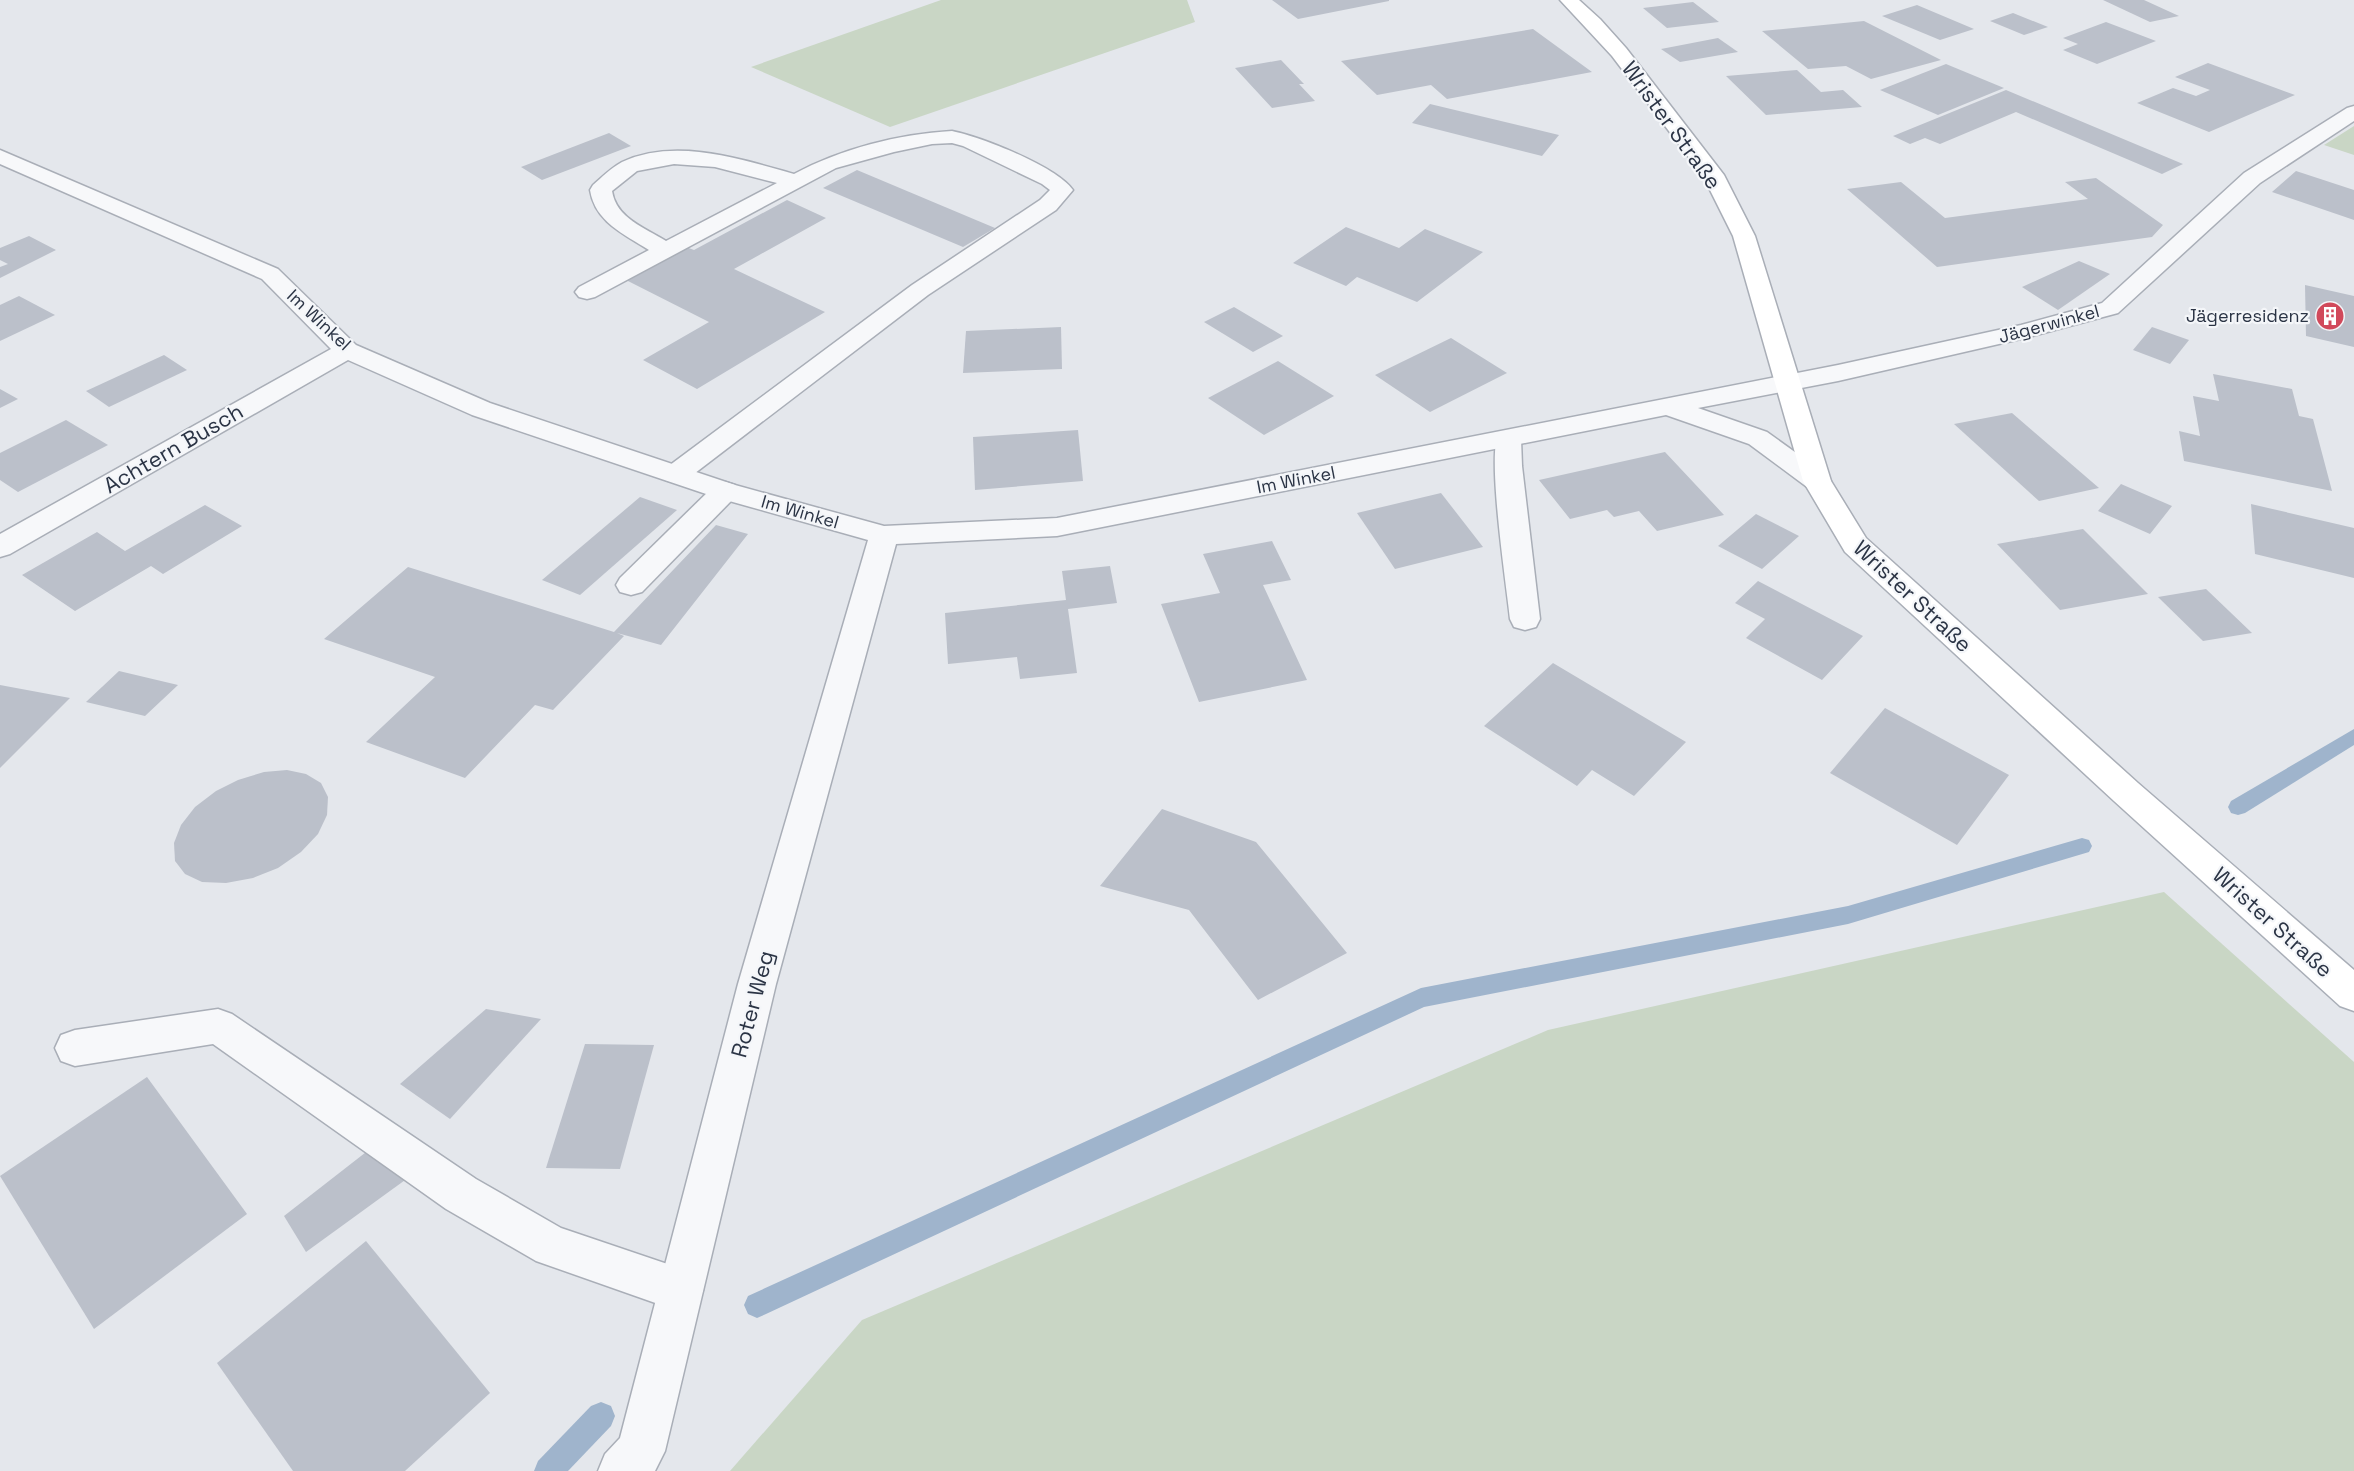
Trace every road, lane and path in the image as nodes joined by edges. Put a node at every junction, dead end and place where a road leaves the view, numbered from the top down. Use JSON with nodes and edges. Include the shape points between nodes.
{"nodes":[{"id":1,"x":1569,"y":0,"type":"edge"},
{"id":2,"x":2354,"y":112,"type":"edge"},
{"id":3,"x":0,"y":156,"type":"edge"},
{"id":4,"x":794,"y":181,"type":"junction"},
{"id":5,"x":666,"y":251,"type":"junction"},
{"id":6,"x":587,"y":292,"type":"dead end"},
{"id":7,"x":347,"y":350,"type":"junction"},
{"id":8,"x":1788,"y":383,"type":"junction"},
{"id":9,"x":1669,"y":408,"type":"junction"},
{"id":10,"x":1508,"y":439,"type":"junction"},
{"id":11,"x":676,"y":474,"type":"junction"},
{"id":12,"x":1817,"y":481,"type":"junction"},
{"id":13,"x":725,"y":491,"type":"junction"},
{"id":14,"x":884,"y":535,"type":"junction"},
{"id":15,"x":0,"y":547,"type":"edge"},
{"id":16,"x":631,"y":585,"type":"dead end"},
{"id":17,"x":1525,"y":619,"type":"dead end"},
{"id":18,"x":2354,"y":994,"type":"edge"},
{"id":19,"x":75,"y":1048,"type":"dead end"},
{"id":20,"x":681,"y":1290,"type":"junction"},
{"id":21,"x":622,"y":1471,"type":"edge"}],
"edges":[{"from":1,"to":8,"type":"street","name":"Wrister Straße","via":[[1619,52],[1713,175],[1744,236]]},
{"from":2,"to":8,"type":"street","name":"Jägerwinkel","via":[[2252,178],[2110,308],[2025,331]]},
{"from":3,"to":7,"type":"street","name":"Im Winkel","via":[[270,274]]},
{"from":4,"to":5,"type":"street"},
{"from":4,"to":5,"type":"street","via":[[692,158],[665,158],[633,165],[601,190],[603,203],[612,217]]},
{"from":4,"to":11,"type":"street","via":[[829,164],[891,146],[952,137],[970,141],[1050,179],[1062,190],[1048,204],[920,290]]},
{"from":5,"to":6,"type":"street"},
{"from":7,"to":11,"type":"street","name":"Im Winkel","via":[[482,409]]},
{"from":7,"to":15,"type":"street","name":"Achtern Busch"},
{"from":8,"to":9,"type":"street","name":"Im Winkel"},
{"from":8,"to":12,"type":"street","name":"Wrister Straße"},
{"from":9,"to":10,"type":"street","name":"Im Winkel"},
{"from":9,"to":12,"type":"street","name":"Im Winkel","via":[[1758,438]]},
{"from":10,"to":14,"type":"street","name":"Im Winkel","via":[[1057,527]]},
{"from":10,"to":17,"type":"street"},
{"from":11,"to":13,"type":"street","name":"Im Winkel"},
{"from":12,"to":18,"type":"street","name":"Wrister Straße","via":[[1855,545]]},
{"from":13,"to":14,"type":"street","name":"Im Winkel"},
{"from":13,"to":16,"type":"street"},
{"from":14,"to":20,"type":"street","name":"Roter Weg","via":[[757,984]]},
{"from":19,"to":20,"type":"street","via":[[218,1026],[461,1194],[551,1246]]},
{"from":20,"to":21,"type":"street","name":"Roter Weg","via":[[641,1450]]}]}
